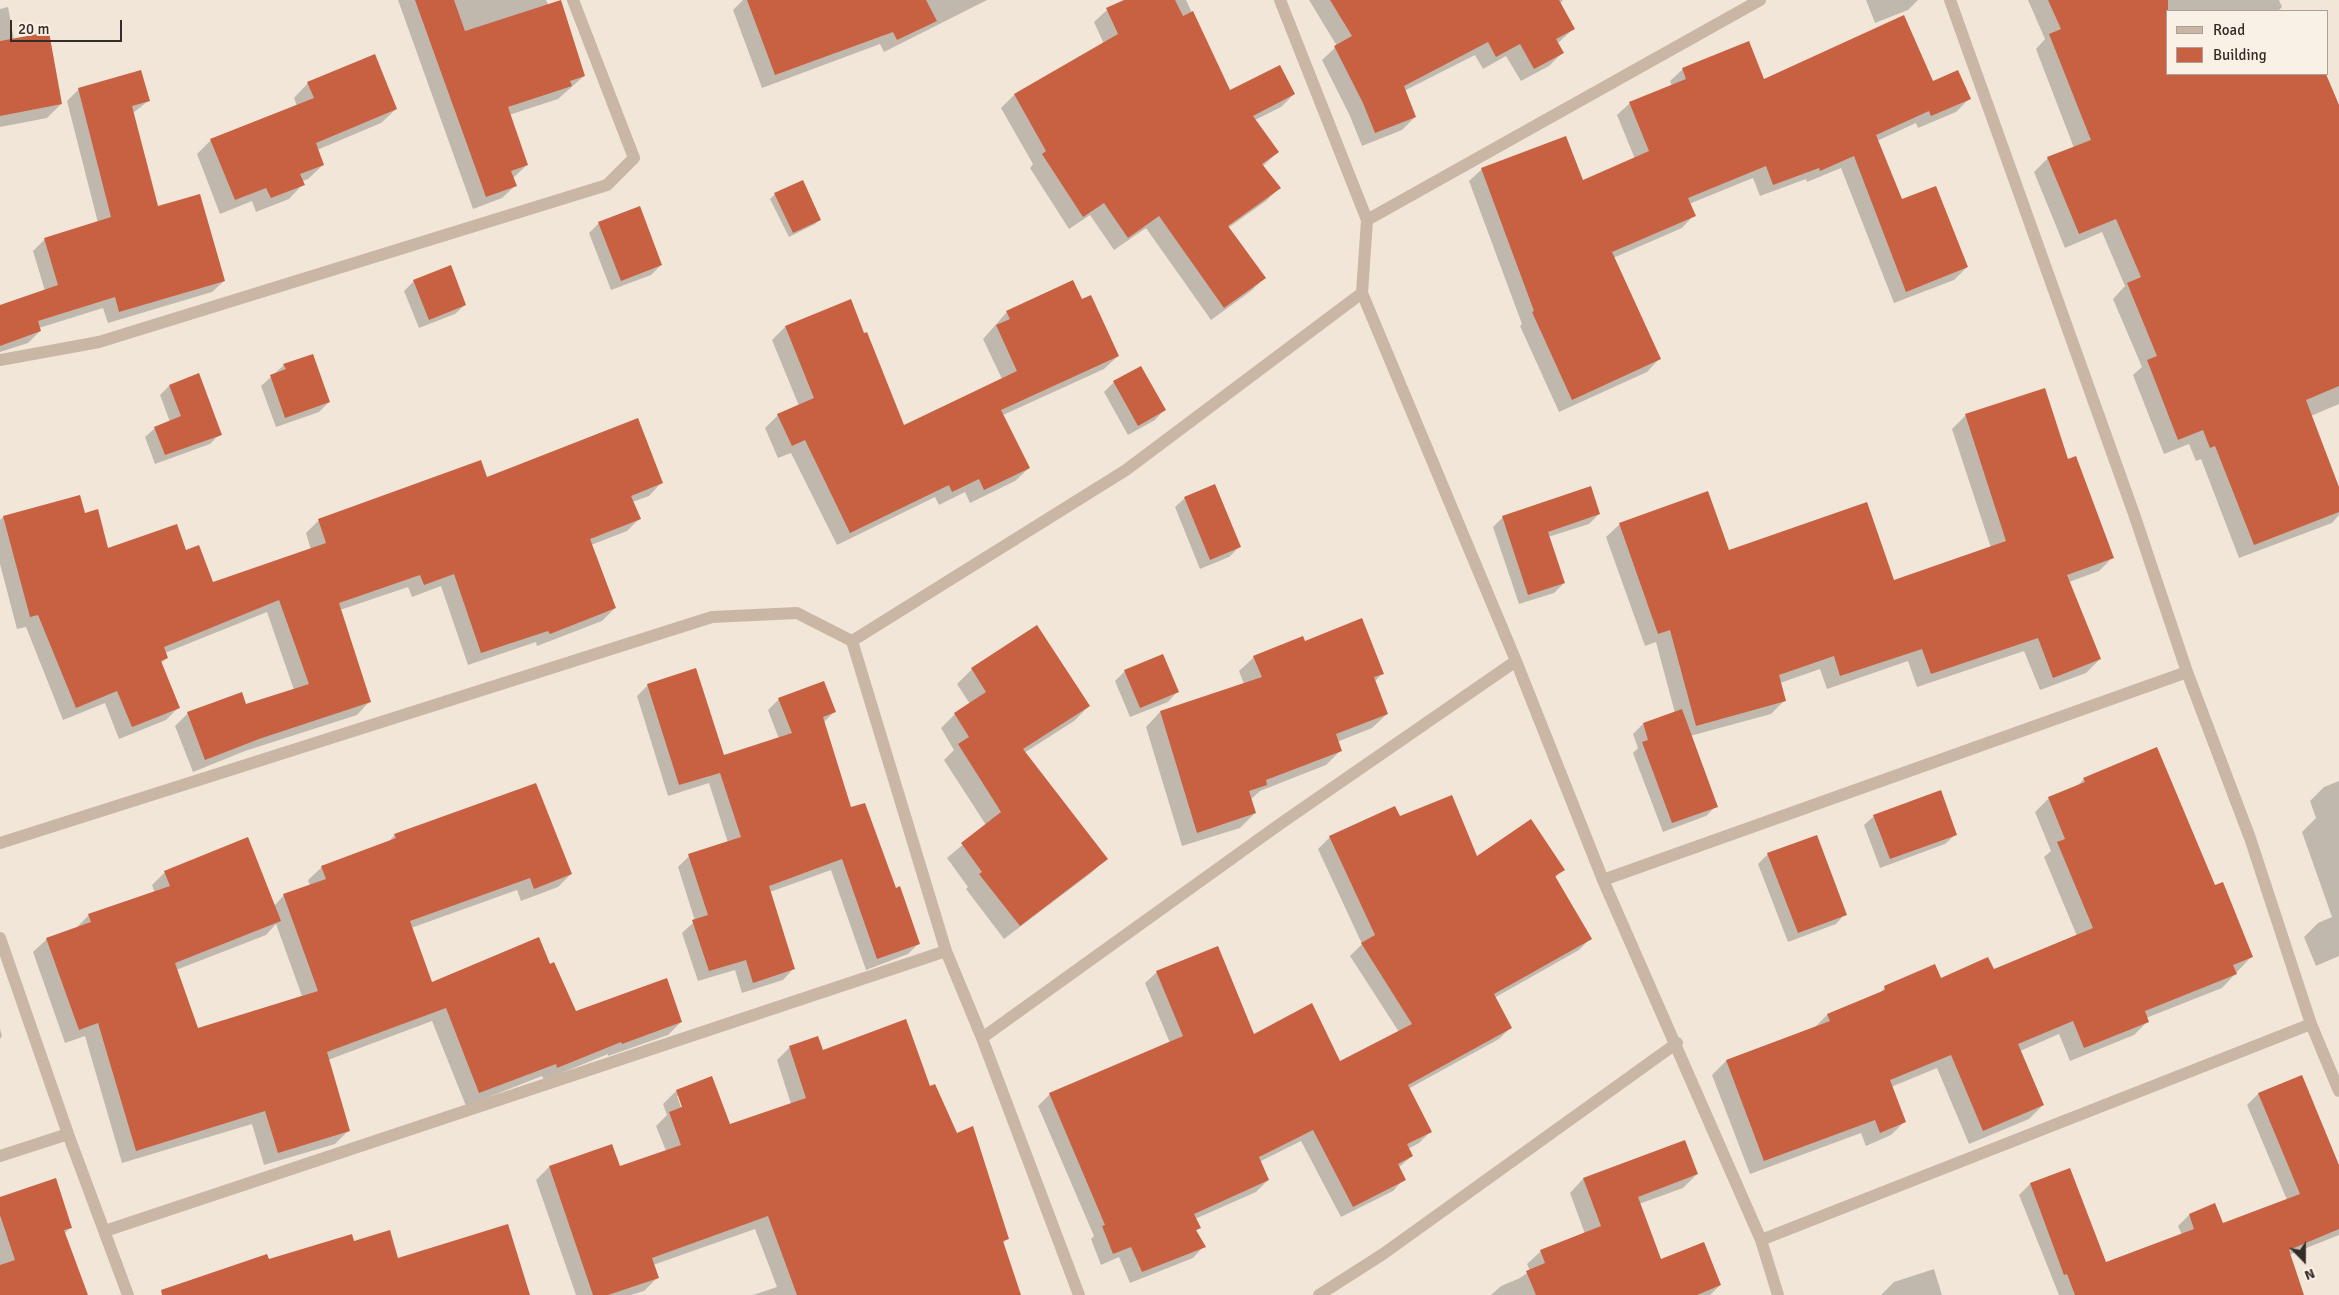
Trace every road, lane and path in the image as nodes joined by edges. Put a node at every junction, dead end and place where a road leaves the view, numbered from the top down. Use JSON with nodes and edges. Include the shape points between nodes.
{"nodes":[{"id":1,"x":574,"y":0,"type":"edge"},
{"id":2,"x":1280,"y":0,"type":"edge"},
{"id":3,"x":1760,"y":0,"type":"edge"},
{"id":4,"x":1950,"y":0,"type":"edge"},
{"id":5,"x":1367,"y":220,"type":"junction"},
{"id":6,"x":1362,"y":293,"type":"junction"},
{"id":7,"x":0,"y":360,"type":"edge"},
{"id":8,"x":852,"y":641,"type":"junction"},
{"id":9,"x":1516,"y":662,"type":"junction"},
{"id":10,"x":2187,"y":672,"type":"junction"},
{"id":11,"x":0,"y":843,"type":"edge"},
{"id":12,"x":1604,"y":880,"type":"junction"},
{"id":13,"x":0,"y":938,"type":"edge"},
{"id":14,"x":946,"y":951,"type":"junction"},
{"id":15,"x":2311,"y":1024,"type":"junction"},
{"id":16,"x":982,"y":1038,"type":"junction"},
{"id":17,"x":1677,"y":1044,"type":"junction"},
{"id":18,"x":2339,"y":1091,"type":"edge"},
{"id":19,"x":68,"y":1134,"type":"junction"},
{"id":20,"x":0,"y":1156,"type":"edge"},
{"id":21,"x":105,"y":1231,"type":"junction"},
{"id":22,"x":1761,"y":1240,"type":"junction"},
{"id":23,"x":128,"y":1295,"type":"edge"},
{"id":24,"x":1079,"y":1295,"type":"edge"},
{"id":25,"x":1319,"y":1295,"type":"edge"},
{"id":26,"x":1778,"y":1295,"type":"edge"}],
"edges":[{"from":1,"to":7,"type":"street","via":[[634,158],[607,185],[99,342]]},
{"from":2,"to":5,"type":"street"},
{"from":3,"to":5,"type":"street"},
{"from":4,"to":10,"type":"street","via":[[2134,514]]},
{"from":5,"to":6,"type":"street"},
{"from":6,"to":8,"type":"street","via":[[1126,470]]},
{"from":6,"to":9,"type":"street"},
{"from":8,"to":11,"type":"street","via":[[798,613],[712,616]]},
{"from":8,"to":14,"type":"street"},
{"from":9,"to":12,"type":"street"},
{"from":9,"to":16,"type":"street","via":[[1280,824]]},
{"from":10,"to":12,"type":"street"},
{"from":10,"to":15,"type":"street","via":[[2250,838]]},
{"from":12,"to":17,"type":"street"},
{"from":13,"to":19,"type":"street"},
{"from":14,"to":16,"type":"street"},
{"from":14,"to":21,"type":"street"},
{"from":15,"to":18,"type":"street"},
{"from":15,"to":22,"type":"street"},
{"from":16,"to":24,"type":"street"},
{"from":17,"to":22,"type":"street"},
{"from":17,"to":25,"type":"street","via":[[1383,1254]]},
{"from":19,"to":20,"type":"street"},
{"from":19,"to":21,"type":"street"},
{"from":21,"to":23,"type":"street"},
{"from":22,"to":26,"type":"street"}]}
